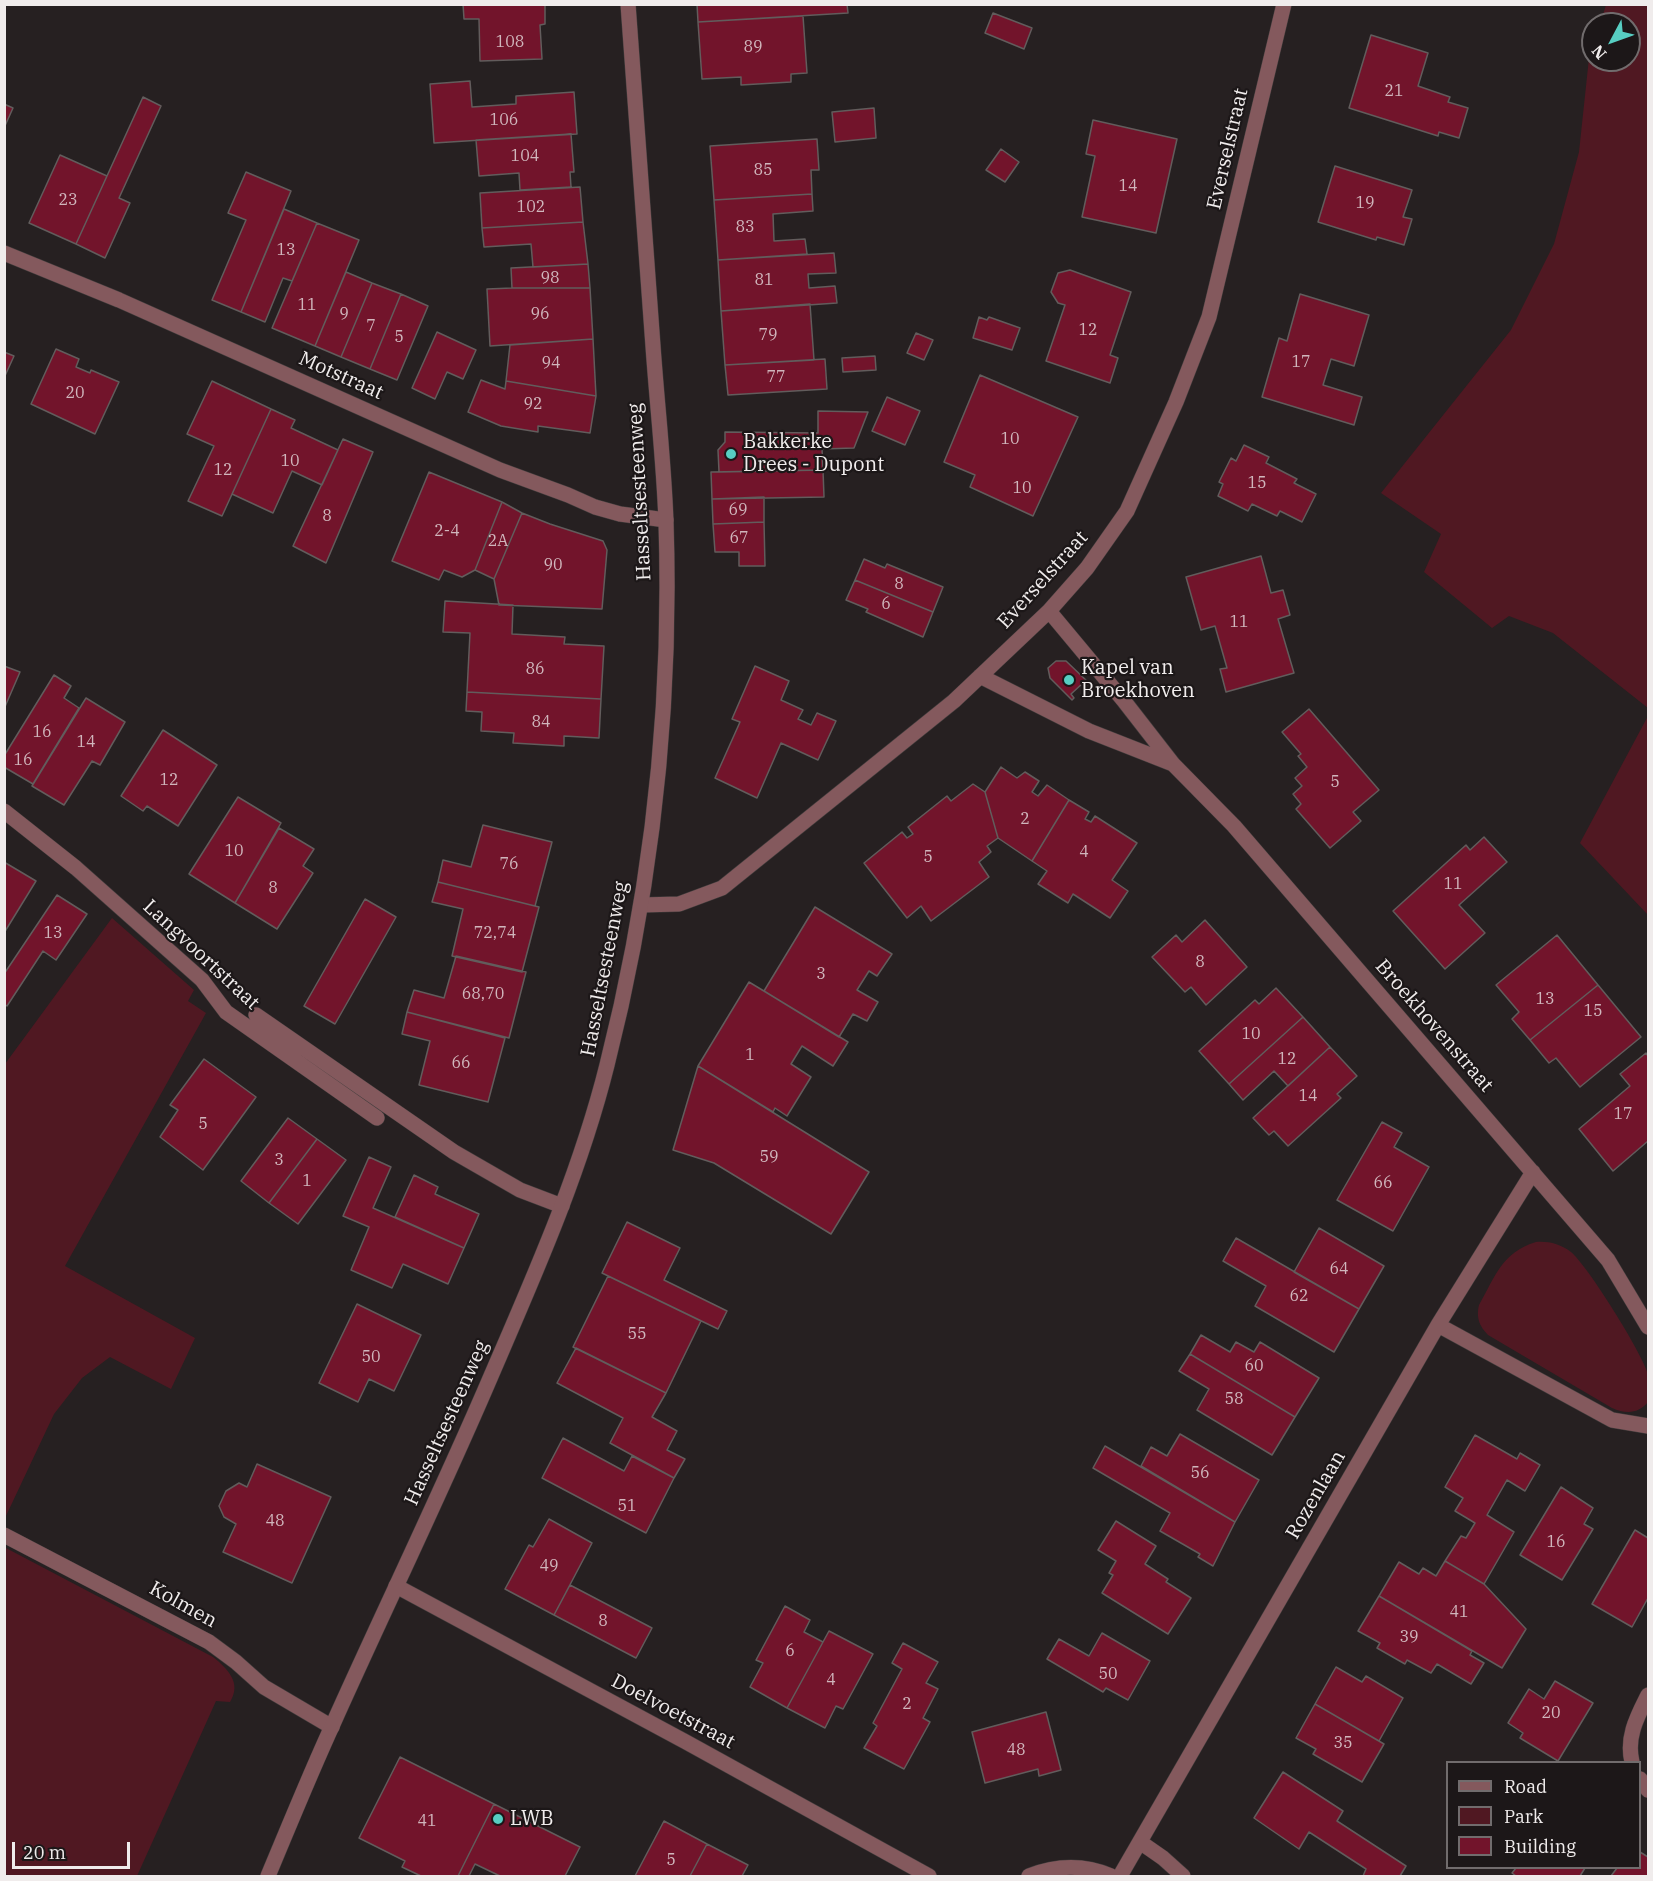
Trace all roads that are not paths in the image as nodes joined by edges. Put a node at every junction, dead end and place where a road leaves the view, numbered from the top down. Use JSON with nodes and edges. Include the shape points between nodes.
{"nodes":[{"id":1,"x":628,"y":4,"type":"edge"},
{"id":2,"x":1284,"y":4,"type":"edge"},
{"id":3,"x":4,"y":253,"type":"edge"},
{"id":4,"x":666,"y":520,"type":"junction"},
{"id":5,"x":1049,"y":611,"type":"junction"},
{"id":6,"x":980,"y":676,"type":"junction"},
{"id":7,"x":1173,"y":764,"type":"junction"},
{"id":8,"x":4,"y":811,"type":"edge"},
{"id":9,"x":641,"y":904,"type":"junction"},
{"id":10,"x":256,"y":1015,"type":"dead end"},
{"id":11,"x":377,"y":1118,"type":"dead end"},
{"id":12,"x":1533,"y":1172,"type":"junction"},
{"id":13,"x":562,"y":1206,"type":"junction"},
{"id":14,"x":1438,"y":1324,"type":"junction"},
{"id":15,"x":1648,"y":1327,"type":"edge"},
{"id":16,"x":1648,"y":1426,"type":"edge"},
{"id":17,"x":4,"y":1535,"type":"edge"},
{"id":18,"x":396,"y":1586,"type":"junction"},
{"id":19,"x":1648,"y":1695,"type":"edge"},
{"id":20,"x":332,"y":1726,"type":"junction"},
{"id":21,"x":1632,"y":1761,"type":"edge"},
{"id":22,"x":1140,"y":1842,"type":"junction"},
{"id":23,"x":268,"y":1876,"type":"edge"},
{"id":24,"x":929,"y":1876,"type":"edge"},
{"id":25,"x":1029,"y":1876,"type":"edge"},
{"id":26,"x":1111,"y":1876,"type":"edge"},
{"id":27,"x":1120,"y":1876,"type":"edge"},
{"id":28,"x":1183,"y":1876,"type":"edge"}],
"edges":[{"from":1,"to":4,"type":"street","name":"Hasseltsesteenweg"},
{"from":2,"to":5,"type":"street","name":"Everselstraat","via":[[1205,328],[1126,511],[1087,568]]},
{"from":3,"to":4,"type":"street","name":"Motstraat","via":[[120,300],[500,470],[595,507]]},
{"from":4,"to":9,"type":"street","name":"Hasseltsesteenweg","via":[[663,707],[656,798]]},
{"from":5,"to":6,"type":"street","name":"Everselstraat"},
{"from":5,"to":7,"type":"street","name":"Broekhovenstraat"},
{"from":6,"to":7,"type":"street","name":"Broekhovenstraat","via":[[1089,731]]},
{"from":6,"to":9,"type":"street","name":"Everselstraat","via":[[722,888],[678,904]]},
{"from":7,"to":12,"type":"street","name":"Broekhovenstraat","via":[[1234,826]]},
{"from":8,"to":11,"type":"street","name":"Langvoortstraat","via":[[76,868],[202,980],[226,1012]]},
{"from":9,"to":13,"type":"street","name":"Hasseltsesteenweg","via":[[608,1063]]},
{"from":10,"to":13,"type":"street","name":"Langvoortstraat","via":[[454,1152],[520,1190]]},
{"from":12,"to":14,"type":"street","name":"Rozenlaan"},
{"from":12,"to":15,"type":"street","name":"Broekhovenstraat","via":[[1608,1260]]},
{"from":13,"to":18,"type":"street","name":"Hasseltsesteenweg","via":[[466,1435]]},
{"from":14,"to":16,"type":"street","via":[[1612,1420]]},
{"from":14,"to":22,"type":"street","name":"Rozenlaan"},
{"from":17,"to":20,"type":"street","name":"Kolmen","via":[[208,1642],[264,1687]]},
{"from":18,"to":20,"type":"street","name":"Hasseltsesteenweg"},
{"from":18,"to":24,"type":"street","name":"Doelvoetstraat"},
{"from":19,"to":21,"type":"street","via":[[1631,1734]]},
{"from":20,"to":23,"type":"street","name":"Hasseltsesteenweg"},
{"from":22,"to":27,"type":"street","name":"Rozenlaan"},
{"from":22,"to":28,"type":"street"},
{"from":25,"to":26,"type":"street","via":[[1072,1866]]}]}
